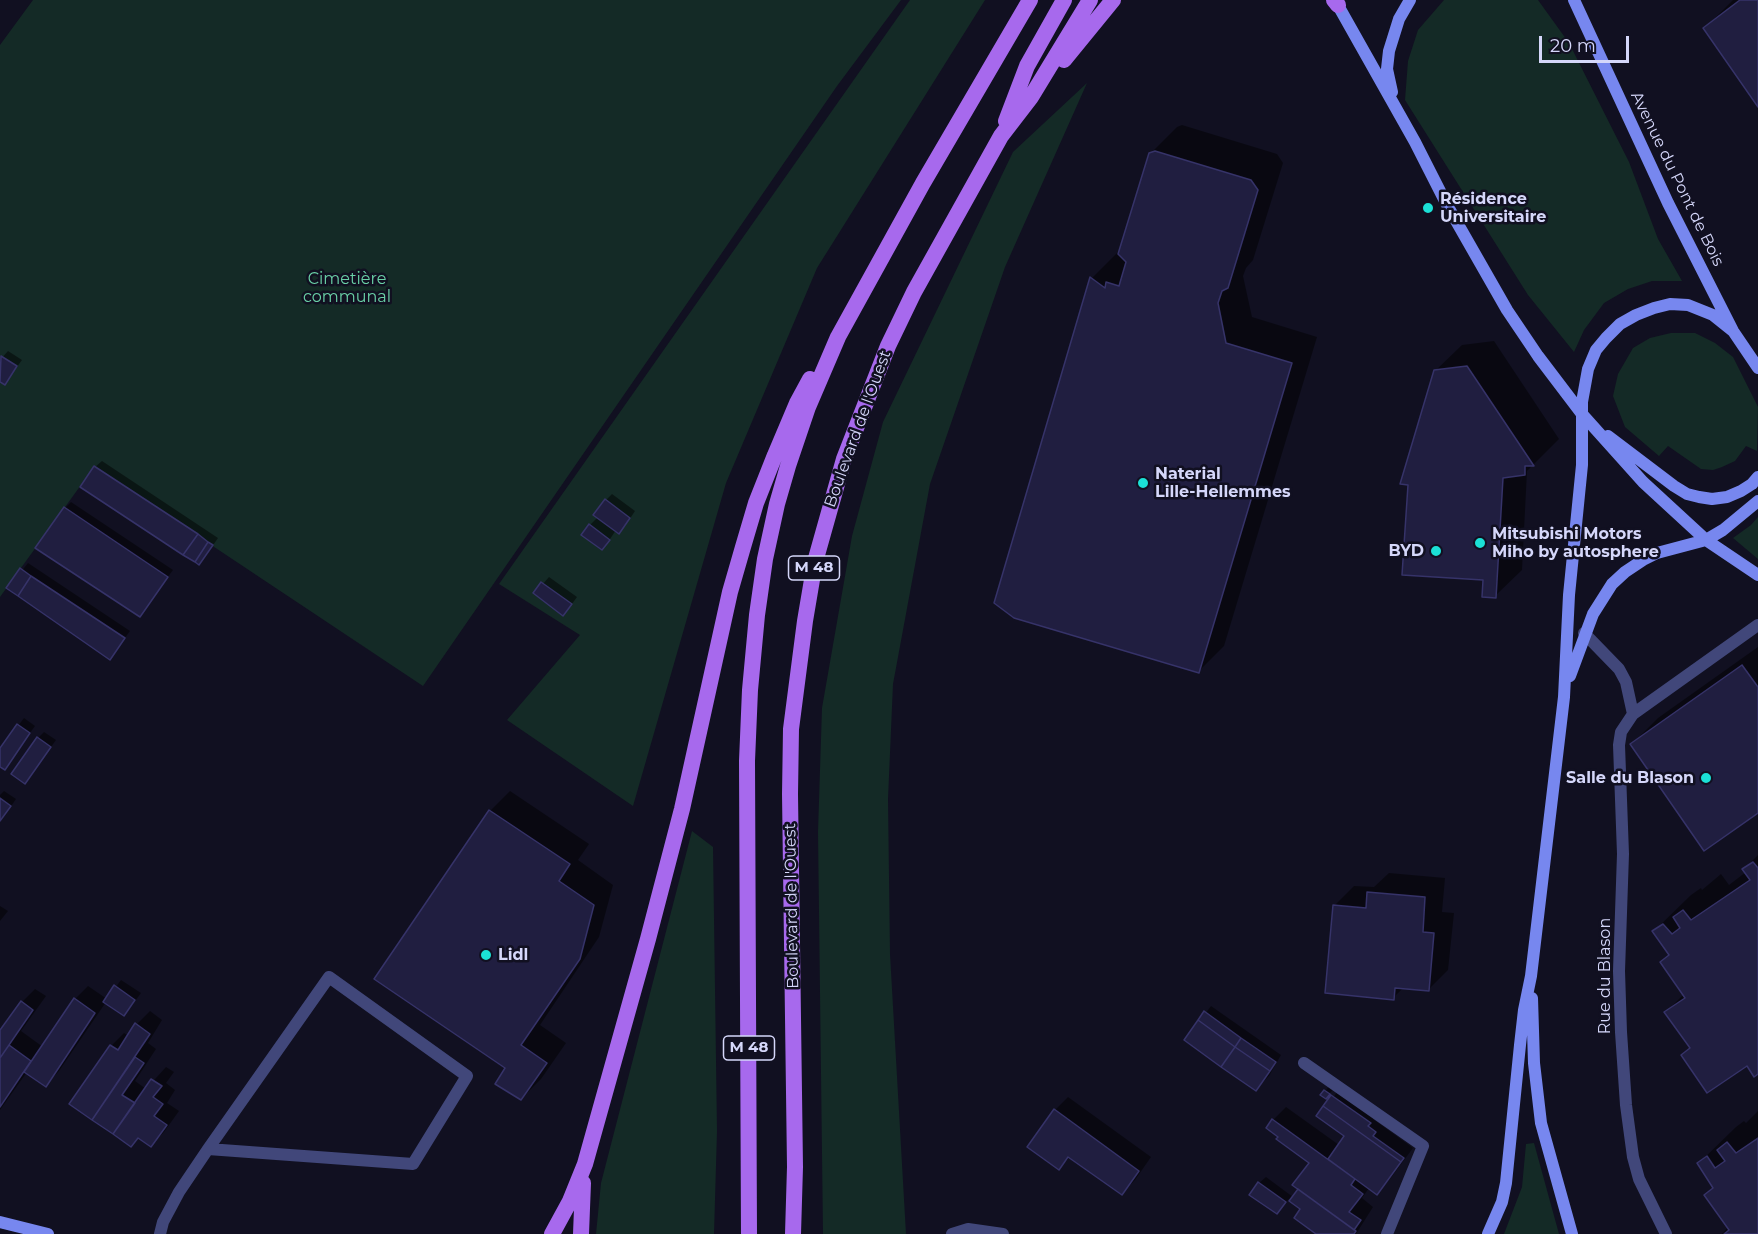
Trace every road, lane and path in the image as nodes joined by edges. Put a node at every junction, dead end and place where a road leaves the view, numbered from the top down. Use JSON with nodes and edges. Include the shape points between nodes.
{"nodes":[{"id":1,"x":1030,"y":0,"type":"edge"},
{"id":2,"x":1064,"y":0,"type":"edge"},
{"id":3,"x":1090,"y":0,"type":"edge"},
{"id":4,"x":1113,"y":0,"type":"edge"},
{"id":5,"x":1410,"y":0,"type":"edge"},
{"id":6,"x":1563,"y":0,"type":"edge"},
{"id":7,"x":1574,"y":0,"type":"edge"},
{"id":8,"x":1336,"y":2,"type":"edge"},
{"id":9,"x":1588,"y":29,"type":"junction"},
{"id":10,"x":1031,"y":97,"type":"junction"},
{"id":11,"x":1396,"y":108,"type":"junction"},
{"id":12,"x":1000,"y":135,"type":"junction"},
{"id":13,"x":1733,"y":331,"type":"junction"},
{"id":14,"x":838,"y":337,"type":"junction"},
{"id":15,"x":1758,"y":368,"type":"edge"},
{"id":16,"x":1582,"y":414,"type":"junction"},
{"id":17,"x":1758,"y":477,"type":"edge"},
{"id":18,"x":1758,"y":501,"type":"edge"},
{"id":19,"x":1707,"y":540,"type":"junction"},
{"id":20,"x":1758,"y":575,"type":"edge"},
{"id":21,"x":1758,"y":626,"type":"edge"},
{"id":22,"x":1584,"y":633,"type":"junction"},
{"id":23,"x":1564,"y":697,"type":"junction"},
{"id":24,"x":1633,"y":714,"type":"junction"},
{"id":25,"x":1531,"y":976,"type":"junction"},
{"id":26,"x":1304,"y":1063,"type":"dead end"},
{"id":27,"x":208,"y":1149,"type":"junction"},
{"id":28,"x":585,"y":1164,"type":"junction"},
{"id":29,"x":0,"y":1222,"type":"edge"},
{"id":30,"x":48,"y":1234,"type":"edge"},
{"id":31,"x":160,"y":1234,"type":"edge"},
{"id":32,"x":552,"y":1234,"type":"edge"},
{"id":33,"x":581,"y":1234,"type":"edge"},
{"id":34,"x":749,"y":1234,"type":"edge"},
{"id":35,"x":793,"y":1234,"type":"edge"},
{"id":36,"x":952,"y":1234,"type":"edge"},
{"id":37,"x":1003,"y":1234,"type":"edge"},
{"id":38,"x":1388,"y":1234,"type":"edge"},
{"id":39,"x":1488,"y":1234,"type":"edge"},
{"id":40,"x":1572,"y":1234,"type":"edge"},
{"id":41,"x":1666,"y":1234,"type":"edge"}],
"edges":[{"from":1,"to":14,"type":"main road","number":"M 48"},
{"from":2,"to":12,"type":"main road","via":[[1027,66]]},
{"from":3,"to":10,"type":"main road","name":"Boulevard de l'Ouest","number":"M 48"},
{"from":4,"to":10,"type":"main road"},
{"from":5,"to":11,"type":"main road","via":[[1389,51],[1387,69]]},
{"from":6,"to":9,"type":"main road"},
{"from":7,"to":9,"type":"main road","name":"Avenue du Pont de Bois"},
{"from":8,"to":11,"type":"main road"},
{"from":9,"to":13,"type":"main road","name":"Avenue du Pont de Bois","via":[[1668,203]]},
{"from":10,"to":12,"type":"main road","name":"Boulevard de l'Ouest","number":"M 48"},
{"from":11,"to":16,"type":"main road","via":[[1507,310]]},
{"from":12,"to":35,"type":"main road","name":"Boulevard de l'Ouest","number":"M 48","via":[[888,346],[844,459],[815,562],[791,729]]},
{"from":13,"to":15,"type":"main road","name":"Avenue du Pont de Bois"},
{"from":13,"to":16,"type":"main road","via":[[1713,315],[1688,305],[1670,304],[1636,315],[1620,324],[1596,351],[1584,386]]},
{"from":14,"to":28,"type":"main road","via":[[797,403],[756,503],[730,592],[676,831]]},
{"from":14,"to":34,"type":"main road","number":"M 48","via":[[788,466],[765,558],[757,615],[747,761]]},
{"from":16,"to":17,"type":"main road","via":[[1687,494],[1712,499],[1727,497]]},
{"from":16,"to":19,"type":"main road","via":[[1643,482]]},
{"from":16,"to":23,"type":"main road","via":[[1581,484],[1569,595]]},
{"from":18,"to":19,"type":"main road"},
{"from":19,"to":20,"type":"main road"},
{"from":19,"to":22,"type":"main road","via":[[1657,553],[1625,572],[1600,600]]},
{"from":21,"to":24,"type":"street","name":"Rue du Blason"},
{"from":22,"to":23,"type":"main road"},
{"from":22,"to":24,"type":"street","via":[[1619,669]]},
{"from":23,"to":25,"type":"main road"},
{"from":24,"to":41,"type":"street","name":"Rue du Blason","via":[[1621,732],[1619,745],[1623,854],[1621,1032],[1633,1157],[1639,1179]]},
{"from":25,"to":39,"type":"main road","via":[[1506,1183]]},
{"from":25,"to":40,"type":"main road","via":[[1539,1114]]},
{"from":26,"to":38,"type":"street","via":[[1423,1146]]},
{"from":27,"to":27,"type":"street","via":[[413,1164],[467,1076],[329,977]]},
{"from":27,"to":31,"type":"street","via":[[179,1192]]},
{"from":28,"to":32,"type":"main road"},
{"from":28,"to":33,"type":"main road"},
{"from":29,"to":30,"type":"main road"},
{"from":36,"to":37,"type":"street","via":[[968,1229]]}]}
